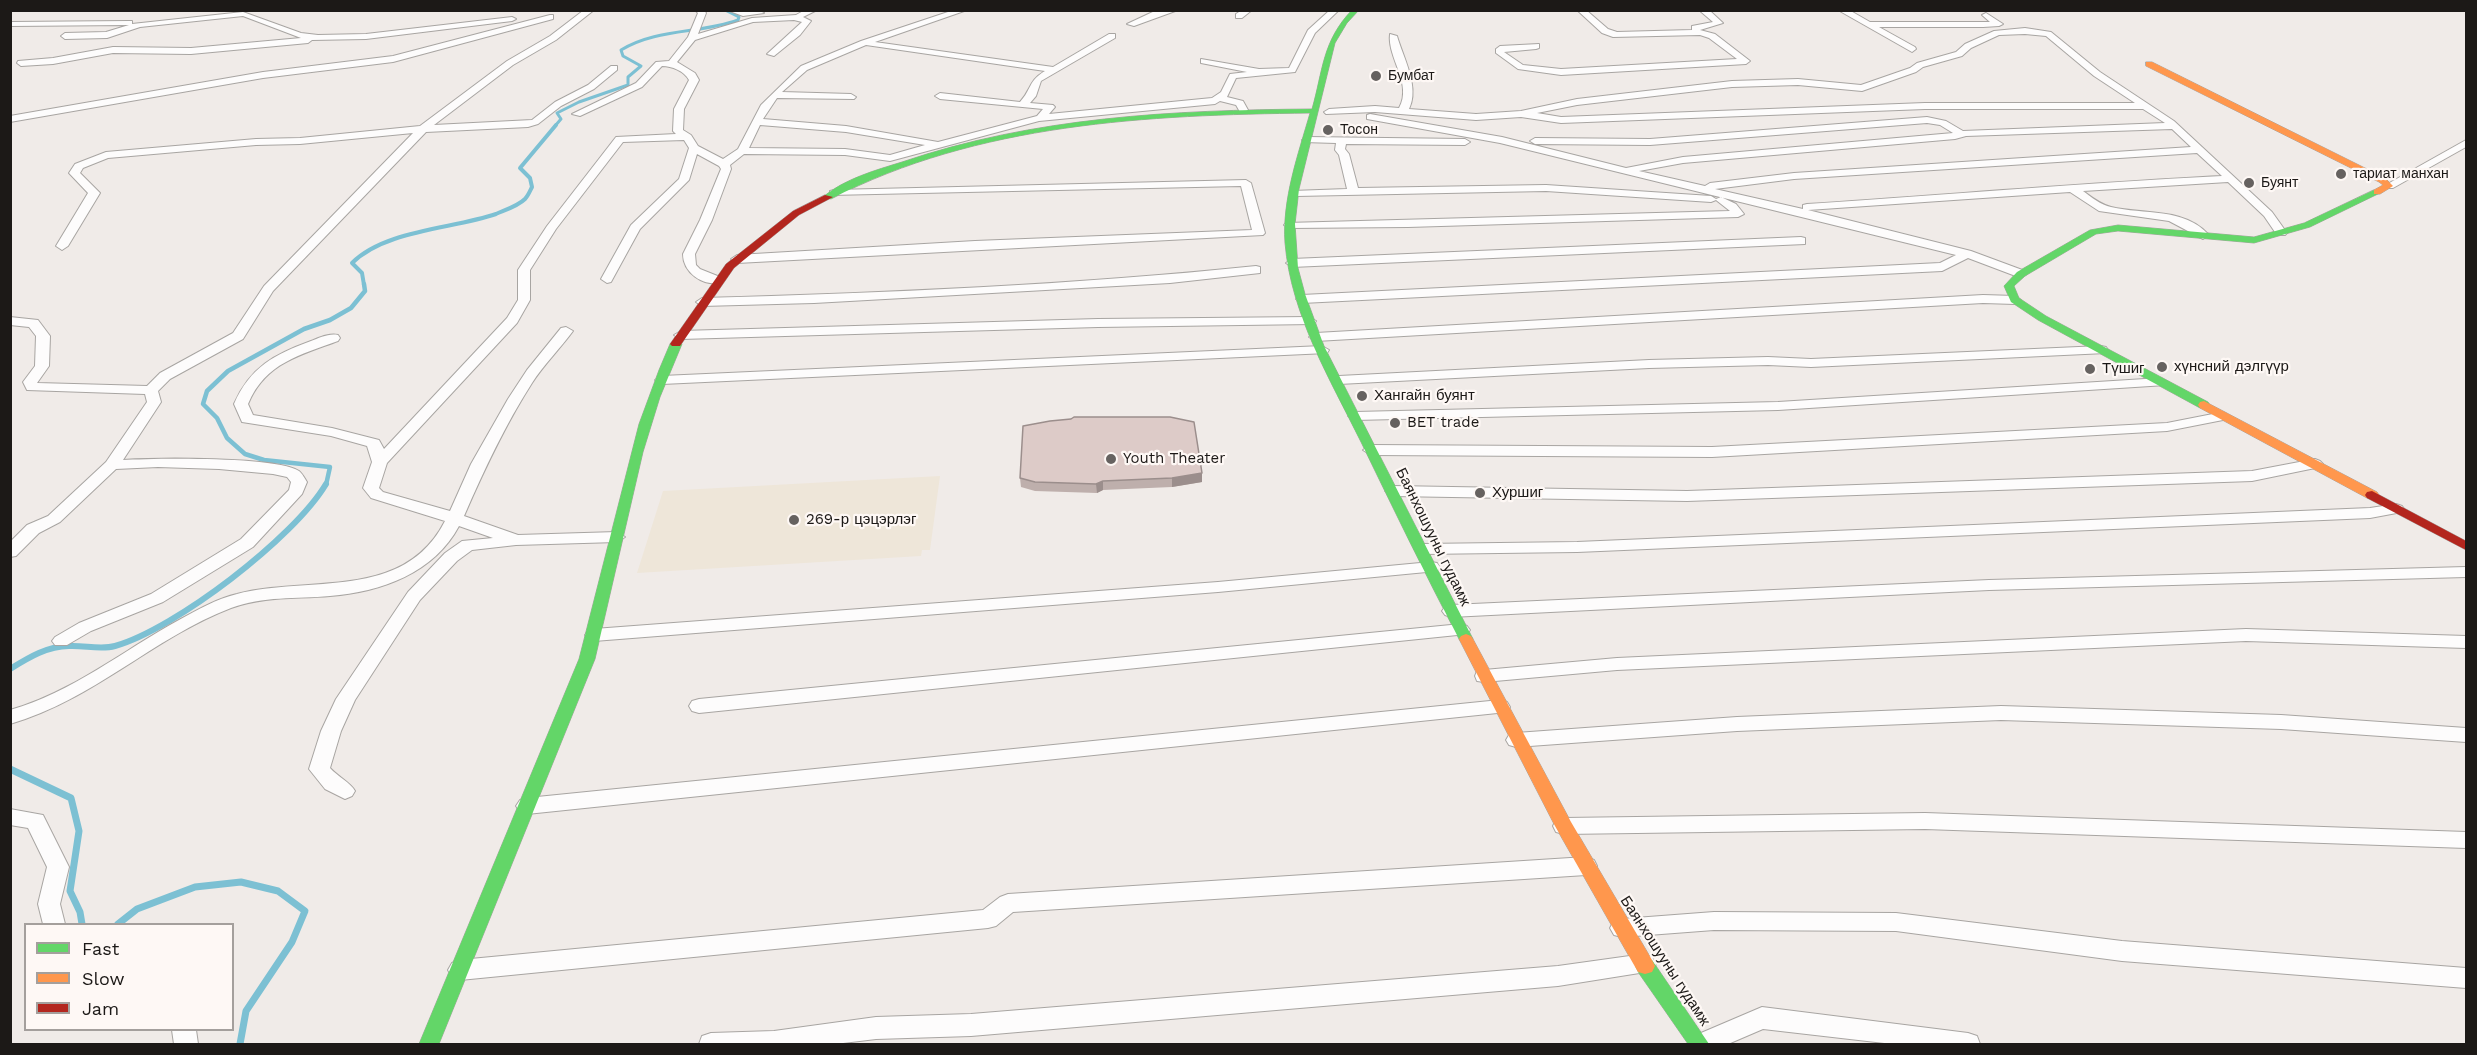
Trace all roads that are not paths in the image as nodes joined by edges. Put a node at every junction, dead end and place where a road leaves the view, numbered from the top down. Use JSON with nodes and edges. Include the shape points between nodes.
{"nodes":[{"id":1,"x":699,"y":10,"type":"edge"},
{"id":2,"x":731,"y":10,"type":"edge"},
{"id":3,"x":766,"y":10,"type":"edge"},
{"id":4,"x":813,"y":10,"type":"edge"},
{"id":5,"x":963,"y":10,"type":"edge"},
{"id":6,"x":1174,"y":10,"type":"edge"},
{"id":7,"x":1248,"y":10,"type":"edge"},
{"id":8,"x":1335,"y":10,"type":"edge"},
{"id":9,"x":1356,"y":10,"type":"edge"},
{"id":10,"x":1581,"y":10,"type":"edge"},
{"id":11,"x":1702,"y":10,"type":"edge"},
{"id":12,"x":1842,"y":10,"type":"edge"},
{"id":13,"x":950,"y":12,"type":"edge"},
{"id":14,"x":586,"y":13,"type":"edge"},
{"id":15,"x":152,"y":14,"type":"dead end"},
{"id":16,"x":750,"y":14,"type":"junction"},
{"id":17,"x":1986,"y":15,"type":"dead end"},
{"id":18,"x":1239,"y":16,"type":"dead end"},
{"id":19,"x":550,"y":17,"type":"junction"},
{"id":20,"x":797,"y":17,"type":"junction"},
{"id":21,"x":140,"y":23,"type":"junction"},
{"id":22,"x":743,"y":23,"type":"junction"},
{"id":23,"x":10,"y":24,"type":"edge"},
{"id":24,"x":1131,"y":24,"type":"dead end"},
{"id":25,"x":1999,"y":24,"type":"junction"},
{"id":26,"x":1869,"y":25,"type":"junction"},
{"id":27,"x":2033,"y":31,"type":"junction"},
{"id":28,"x":1701,"y":32,"type":"junction"},
{"id":29,"x":694,"y":34,"type":"junction"},
{"id":30,"x":65,"y":36,"type":"dead end"},
{"id":31,"x":1112,"y":36,"type":"dead end"},
{"id":32,"x":1393,"y":36,"type":"dead end"},
{"id":33,"x":318,"y":38,"type":"junction"},
{"id":34,"x":864,"y":44,"type":"junction"},
{"id":35,"x":1536,"y":46,"type":"dead end"},
{"id":36,"x":1912,"y":49,"type":"dead end"},
{"id":37,"x":771,"y":54,"type":"dead end"},
{"id":38,"x":1204,"y":61,"type":"dead end"},
{"id":39,"x":1746,"y":61,"type":"junction"},
{"id":40,"x":21,"y":63,"type":"dead end"},
{"id":41,"x":672,"y":63,"type":"junction"},
{"id":42,"x":2149,"y":64,"type":"dead end"},
{"id":43,"x":614,"y":68,"type":"dead end"},
{"id":44,"x":1758,"y":68,"type":"dead end"},
{"id":45,"x":1056,"y":70,"type":"junction"},
{"id":46,"x":1278,"y":72,"type":"junction"},
{"id":47,"x":774,"y":95,"type":"junction"},
{"id":48,"x":940,"y":96,"type":"dead end"},
{"id":49,"x":851,"y":97,"type":"dead end"},
{"id":50,"x":1220,"y":98,"type":"junction"},
{"id":51,"x":1022,"y":105,"type":"junction"},
{"id":52,"x":2145,"y":106,"type":"junction"},
{"id":53,"x":1948,"y":107,"type":"junction"},
{"id":54,"x":1243,"y":110,"type":"junction"},
{"id":55,"x":1403,"y":110,"type":"junction"},
{"id":56,"x":1314,"y":111,"type":"junction"},
{"id":57,"x":1329,"y":112,"type":"junction"},
{"id":58,"x":577,"y":114,"type":"dead end"},
{"id":59,"x":1521,"y":114,"type":"junction"},
{"id":60,"x":10,"y":118,"type":"edge"},
{"id":61,"x":1039,"y":118,"type":"junction"},
{"id":62,"x":756,"y":122,"type":"junction"},
{"id":63,"x":2174,"y":126,"type":"junction"},
{"id":64,"x":423,"y":129,"type":"junction"},
{"id":65,"x":1987,"y":132,"type":"junction"},
{"id":66,"x":1961,"y":134,"type":"junction"},
{"id":67,"x":1307,"y":140,"type":"junction"},
{"id":68,"x":1341,"y":140,"type":"junction"},
{"id":69,"x":1502,"y":140,"type":"junction"},
{"id":70,"x":691,"y":143,"type":"junction"},
{"id":71,"x":2466,"y":144,"type":"edge"},
{"id":72,"x":937,"y":145,"type":"junction"},
{"id":73,"x":742,"y":150,"type":"junction"},
{"id":74,"x":2200,"y":150,"type":"junction"},
{"id":75,"x":724,"y":164,"type":"junction"},
{"id":76,"x":887,"y":164,"type":"junction"},
{"id":77,"x":1628,"y":170,"type":"junction"},
{"id":78,"x":2231,"y":179,"type":"junction"},
{"id":79,"x":2390,"y":186,"type":"junction"},
{"id":80,"x":1701,"y":187,"type":"junction"},
{"id":81,"x":2072,"y":188,"type":"junction"},
{"id":82,"x":1353,"y":192,"type":"junction"},
{"id":83,"x":834,"y":193,"type":"junction"},
{"id":84,"x":1296,"y":193,"type":"junction"},
{"id":85,"x":1747,"y":199,"type":"junction"},
{"id":86,"x":1721,"y":200,"type":"junction"},
{"id":87,"x":1776,"y":207,"type":"junction"},
{"id":88,"x":1290,"y":225,"type":"junction"},
{"id":89,"x":2281,"y":233,"type":"junction"},
{"id":90,"x":2203,"y":235,"type":"junction"},
{"id":91,"x":1801,"y":241,"type":"dead end"},
{"id":92,"x":62,"y":246,"type":"dead end"},
{"id":93,"x":1967,"y":254,"type":"junction"},
{"id":94,"x":737,"y":259,"type":"junction"},
{"id":95,"x":1292,"y":263,"type":"junction"},
{"id":96,"x":1256,"y":270,"type":"dead end"},
{"id":97,"x":2021,"y":274,"type":"junction"},
{"id":98,"x":607,"y":279,"type":"dead end"},
{"id":99,"x":716,"y":280,"type":"junction"},
{"id":100,"x":1302,"y":299,"type":"junction"},
{"id":101,"x":2015,"y":300,"type":"junction"},
{"id":102,"x":702,"y":302,"type":"junction"},
{"id":103,"x":10,"y":321,"type":"edge"},
{"id":104,"x":1309,"y":321,"type":"junction"},
{"id":105,"x":566,"y":331,"type":"dead end"},
{"id":106,"x":681,"y":334,"type":"junction"},
{"id":107,"x":333,"y":338,"type":"dead end"},
{"id":108,"x":1319,"y":344,"type":"junction"},
{"id":109,"x":2101,"y":350,"type":"junction"},
{"id":110,"x":662,"y":380,"type":"junction"},
{"id":111,"x":1339,"y":380,"type":"junction"},
{"id":112,"x":2161,"y":382,"type":"junction"},
{"id":113,"x":151,"y":390,"type":"junction"},
{"id":114,"x":1355,"y":416,"type":"junction"},
{"id":115,"x":2223,"y":416,"type":"junction"},
{"id":116,"x":1371,"y":450,"type":"junction"},
{"id":117,"x":380,"y":462,"type":"junction"},
{"id":118,"x":2315,"y":464,"type":"junction"},
{"id":119,"x":112,"y":465,"type":"junction"},
{"id":120,"x":1393,"y":492,"type":"junction"},
{"id":121,"x":2396,"y":508,"type":"junction"},
{"id":122,"x":454,"y":518,"type":"junction"},
{"id":123,"x":617,"y":537,"type":"junction"},
{"id":124,"x":516,"y":540,"type":"junction"},
{"id":125,"x":2466,"y":546,"type":"edge"},
{"id":126,"x":1422,"y":549,"type":"junction"},
{"id":127,"x":10,"y":552,"type":"edge"},
{"id":128,"x":1431,"y":567,"type":"junction"},
{"id":129,"x":2466,"y":572,"type":"edge"},
{"id":130,"x":1451,"y":611,"type":"junction"},
{"id":131,"x":1461,"y":630,"type":"junction"},
{"id":132,"x":594,"y":635,"type":"junction"},
{"id":133,"x":61,"y":640,"type":"dead end"},
{"id":134,"x":2466,"y":642,"type":"edge"},
{"id":135,"x":1484,"y":676,"type":"junction"},
{"id":136,"x":699,"y":706,"type":"dead end"},
{"id":137,"x":1500,"y":707,"type":"junction"},
{"id":138,"x":10,"y":717,"type":"edge"},
{"id":139,"x":2466,"y":735,"type":"edge"},
{"id":140,"x":1516,"y":740,"type":"junction"},
{"id":141,"x":345,"y":791,"type":"dead end"},
{"id":142,"x":527,"y":806,"type":"junction"},
{"id":143,"x":10,"y":817,"type":"edge"},
{"id":144,"x":1563,"y":826,"type":"junction"},
{"id":145,"x":2466,"y":840,"type":"edge"},
{"id":146,"x":1586,"y":866,"type":"junction"},
{"id":147,"x":54,"y":923,"type":"edge"},
{"id":148,"x":1622,"y":928,"type":"junction"},
{"id":149,"x":1644,"y":964,"type":"junction"},
{"id":150,"x":460,"y":970,"type":"junction"},
{"id":151,"x":2466,"y":978,"type":"edge"},
{"id":152,"x":429,"y":1044,"type":"edge"},
{"id":153,"x":711,"y":1044,"type":"edge"},
{"id":154,"x":1701,"y":1044,"type":"edge"},
{"id":155,"x":1968,"y":1044,"type":"edge"}],
"edges":[{"from":1,"to":29,"type":"street","via":[[702,13]]},
{"from":2,"to":16,"type":"street"},
{"from":3,"to":16,"type":"street"},
{"from":4,"to":20,"type":"street"},
{"from":5,"to":13,"type":"street"},
{"from":6,"to":24,"type":"street"},
{"from":7,"to":18,"type":"street"},
{"from":8,"to":46,"type":"street","via":[[1311,32],[1292,69]]},
{"from":9,"to":56,"type":"street","name":"Баянхошууны гудамж","via":[[1330,42]]},
{"from":10,"to":28,"type":"street","via":[[1605,31],[1616,35]]},
{"from":11,"to":28,"type":"street","via":[[1719,22],[1694,28]]},
{"from":12,"to":26,"type":"street"},
{"from":13,"to":34,"type":"street"},
{"from":14,"to":19,"type":"street"},
{"from":14,"to":64,"type":"street","via":[[510,63]]},
{"from":15,"to":21,"type":"street"},
{"from":16,"to":22,"type":"street"},
{"from":17,"to":25,"type":"street"},
{"from":19,"to":33,"type":"street"},
{"from":19,"to":60,"type":"street","via":[[393,59],[253,76]]},
{"from":20,"to":22,"type":"street"},
{"from":20,"to":37,"type":"street","via":[[807,21]]},
{"from":21,"to":23,"type":"street"},
{"from":21,"to":30,"type":"street","via":[[107,35]]},
{"from":21,"to":33,"type":"street","via":[[243,14]]},
{"from":22,"to":29,"type":"street"},
{"from":25,"to":26,"type":"street"},
{"from":25,"to":27,"type":"street"},
{"from":26,"to":36,"type":"street"},
{"from":27,"to":52,"type":"street","via":[[2048,34]]},
{"from":27,"to":59,"type":"street","via":[[1997,33],[1959,54],[1862,88],[1798,82],[1731,84],[1577,102]]},
{"from":28,"to":39,"type":"street"},
{"from":29,"to":41,"type":"street"},
{"from":31,"to":45,"type":"street"},
{"from":32,"to":55,"type":"street","via":[[1410,93]]},
{"from":33,"to":40,"type":"street","via":[[191,51],[121,49]]},
{"from":34,"to":45,"type":"street"},
{"from":34,"to":47,"type":"street","via":[[804,68]]},
{"from":35,"to":39,"type":"street","via":[[1500,49],[1500,53],[1521,67],[1561,72]]},
{"from":38,"to":46,"type":"street"},
{"from":39,"to":44,"type":"street"},
{"from":41,"to":58,"type":"street","via":[[659,64],[639,85]]},
{"from":41,"to":70,"type":"street","via":[[694,80],[679,110],[678,131]]},
{"from":42,"to":79,"type":"street"},
{"from":43,"to":64,"type":"street","via":[[535,122]]},
{"from":45,"to":51,"type":"street","via":[[1037,80],[1031,96]]},
{"from":46,"to":50,"type":"street","via":[[1233,76]]},
{"from":47,"to":49,"type":"street"},
{"from":47,"to":62,"type":"street"},
{"from":48,"to":51,"type":"street"},
{"from":50,"to":54,"type":"street","via":[[1240,103]]},
{"from":50,"to":61,"type":"street"},
{"from":51,"to":61,"type":"street","via":[[1050,107]]},
{"from":52,"to":53,"type":"street"},
{"from":52,"to":63,"type":"street"},
{"from":53,"to":59,"type":"street","via":[[1561,120]]},
{"from":53,"to":65,"type":"street"},
{"from":54,"to":56,"type":"street"},
{"from":54,"to":76,"type":"street","via":[[1145,114],[1056,124]]},
{"from":55,"to":57,"type":"street"},
{"from":55,"to":59,"type":"street","via":[[1476,117]]},
{"from":56,"to":57,"type":"street"},
{"from":56,"to":67,"type":"street","name":"Баянхошууны гудамж"},
{"from":57,"to":69,"type":"street"},
{"from":61,"to":72,"type":"street"},
{"from":62,"to":72,"type":"street","via":[[858,130]]},
{"from":62,"to":73,"type":"street"},
{"from":63,"to":65,"type":"street"},
{"from":63,"to":74,"type":"street"},
{"from":64,"to":92,"type":"street","via":[[106,155],[79,166],[74,173],[94,193]]},
{"from":64,"to":113,"type":"street","via":[[268,289],[238,336],[165,376]]},
{"from":65,"to":66,"type":"street"},
{"from":66,"to":69,"type":"street","via":[[1944,123],[1927,120],[1650,142]]},
{"from":66,"to":77,"type":"street","via":[[1683,160]]},
{"from":67,"to":68,"type":"street"},
{"from":67,"to":84,"type":"street","name":"Баянхошууны гудамж"},
{"from":68,"to":69,"type":"street"},
{"from":68,"to":82,"type":"street","via":[[1340,150]]},
{"from":69,"to":77,"type":"street"},
{"from":70,"to":75,"type":"street"},
{"from":70,"to":98,"type":"street","via":[[684,180],[635,227]]},
{"from":70,"to":117,"type":"street","via":[[620,139],[551,228],[524,270],[524,300],[512,320]]},
{"from":71,"to":79,"type":"street"},
{"from":72,"to":76,"type":"street"},
{"from":73,"to":75,"type":"street"},
{"from":73,"to":76,"type":"street","via":[[845,152]]},
{"from":74,"to":78,"type":"street"},
{"from":74,"to":80,"type":"street","via":[[1762,179]]},
{"from":75,"to":99,"type":"street","via":[[726,169],[688,262],[703,276]]},
{"from":76,"to":83,"type":"street"},
{"from":77,"to":80,"type":"street"},
{"from":78,"to":81,"type":"street"},
{"from":78,"to":89,"type":"street","via":[[2268,214]]},
{"from":79,"to":89,"type":"street"},
{"from":80,"to":85,"type":"street"},
{"from":81,"to":87,"type":"street","via":[[1834,207]]},
{"from":81,"to":90,"type":"street","via":[[2106,210],[2163,216]]},
{"from":82,"to":84,"type":"street"},
{"from":82,"to":86,"type":"street","via":[[1546,188]]},
{"from":83,"to":94,"type":"street","via":[[775,229]]},
{"from":83,"to":94,"type":"street","via":[[1246,183],[1259,232]]},
{"from":84,"to":88,"type":"street","name":"Баянхошууны гудамж"},
{"from":85,"to":86,"type":"street"},
{"from":85,"to":87,"type":"street"},
{"from":86,"to":88,"type":"street","via":[[1737,214]]},
{"from":87,"to":93,"type":"street"},
{"from":88,"to":95,"type":"street","name":"Баянхошууны гудамж"},
{"from":89,"to":90,"type":"street","via":[[2254,240]]},
{"from":90,"to":97,"type":"street","via":[[2118,228],[2093,232]]},
{"from":91,"to":95,"type":"street"},
{"from":93,"to":97,"type":"street"},
{"from":93,"to":100,"type":"street","via":[[1942,267]]},
{"from":94,"to":99,"type":"street"},
{"from":95,"to":100,"type":"street","name":"Баянхошууны гудамж"},
{"from":96,"to":102,"type":"street","via":[[1113,282]]},
{"from":97,"to":101,"type":"street","via":[[2009,286]]},
{"from":99,"to":102,"type":"street"},
{"from":100,"to":104,"type":"street","name":"Баянхошууны гудамж"},
{"from":101,"to":108,"type":"street","via":[[1983,299]]},
{"from":101,"to":109,"type":"street"},
{"from":102,"to":106,"type":"street"},
{"from":103,"to":113,"type":"street","via":[[33,323],[43,336],[42,366],[30,382],[32,387]]},
{"from":104,"to":106,"type":"street"},
{"from":104,"to":108,"type":"street","name":"Баянхошууны гудамж"},
{"from":105,"to":122,"type":"street","via":[[522,387]]},
{"from":106,"to":110,"type":"street"},
{"from":107,"to":117,"type":"street","via":[[283,356],[266,368],[241,404],[246,419],[332,432],[374,443]]},
{"from":108,"to":110,"type":"street"},
{"from":108,"to":111,"type":"street","name":"Баянхошууны гудамж"},
{"from":109,"to":111,"type":"street","via":[[1811,363],[1649,364]]},
{"from":109,"to":112,"type":"street"},
{"from":110,"to":123,"type":"street","via":[[646,424]]},
{"from":111,"to":114,"type":"street","name":"Баянхошууны гудамж"},
{"from":112,"to":114,"type":"street","via":[[1778,406]]},
{"from":112,"to":115,"type":"street"},
{"from":113,"to":119,"type":"street","via":[[154,402]]},
{"from":114,"to":116,"type":"street","name":"Баянхошууны гудамж"},
{"from":115,"to":116,"type":"street","via":[[2167,427],[1712,452]]},
{"from":115,"to":118,"type":"street"},
{"from":116,"to":120,"type":"street","name":"Баянхошууны гудамж"},
{"from":117,"to":122,"type":"street","via":[[371,488],[377,495]]},
{"from":118,"to":120,"type":"street","via":[[2252,476],[1699,496]]},
{"from":118,"to":121,"type":"street"},
{"from":119,"to":127,"type":"street","via":[[54,519],[33,529]]},
{"from":119,"to":133,"type":"street","via":[[158,462],[274,469],[293,474],[299,482],[296,491],[247,543],[157,598]]},
{"from":120,"to":126,"type":"street","name":"Баянхошууны гудамж"},
{"from":121,"to":125,"type":"street"},
{"from":121,"to":126,"type":"street","via":[[2370,513],[1577,547]]},
{"from":122,"to":124,"type":"street"},
{"from":122,"to":138,"type":"street","via":[[430,554],[398,574],[363,586],[324,592],[247,595],[167,635],[79,688],[33,711]]},
{"from":123,"to":124,"type":"street"},
{"from":123,"to":132,"type":"street"},
{"from":124,"to":141,"type":"street","via":[[468,545],[451,557],[414,596],[388,634],[346,699],[319,769],[332,784]]},
{"from":126,"to":128,"type":"street","name":"Баянхошууны гудамж"},
{"from":128,"to":130,"type":"street","name":"Баянхошууны гудамж"},
{"from":128,"to":132,"type":"street"},
{"from":129,"to":130,"type":"street","via":[[1989,585]]},
{"from":130,"to":131,"type":"street","name":"Баянхошууны гудамж"},
{"from":131,"to":135,"type":"street","name":"Баянхошууны гудамж"},
{"from":131,"to":136,"type":"street"},
{"from":132,"to":142,"type":"street"},
{"from":134,"to":135,"type":"street","via":[[2246,635],[1617,664]]},
{"from":135,"to":137,"type":"street","name":"Баянхошууны гудамж"},
{"from":137,"to":140,"type":"street","name":"Баянхошууны гудамж"},
{"from":137,"to":142,"type":"street"},
{"from":139,"to":140,"type":"street","via":[[2281,722],[2001,713],[1737,724]]},
{"from":140,"to":144,"type":"street","name":"Баянхошууны гудамж"},
{"from":142,"to":150,"type":"street"},
{"from":143,"to":147,"type":"street","via":[[35,821],[58,867],[50,904]]},
{"from":144,"to":145,"type":"street","via":[[1925,821]]},
{"from":144,"to":146,"type":"street","name":"Баянхошууны гудамж"},
{"from":146,"to":148,"type":"street","name":"Баянхошууны гудамж"},
{"from":146,"to":150,"type":"street","via":[[1008,903],[988,919]]},
{"from":148,"to":149,"type":"street","name":"Баянхошууны гудамж"},
{"from":148,"to":151,"type":"street","via":[[1714,921],[1896,922],[2122,951]]},
{"from":149,"to":153,"type":"street","via":[[1558,976]]},
{"from":149,"to":154,"type":"street","name":"Баянхошууны гудамж"},
{"from":150,"to":152,"type":"street"},
{"from":154,"to":155,"type":"street","via":[[1762,1018]]}]}
